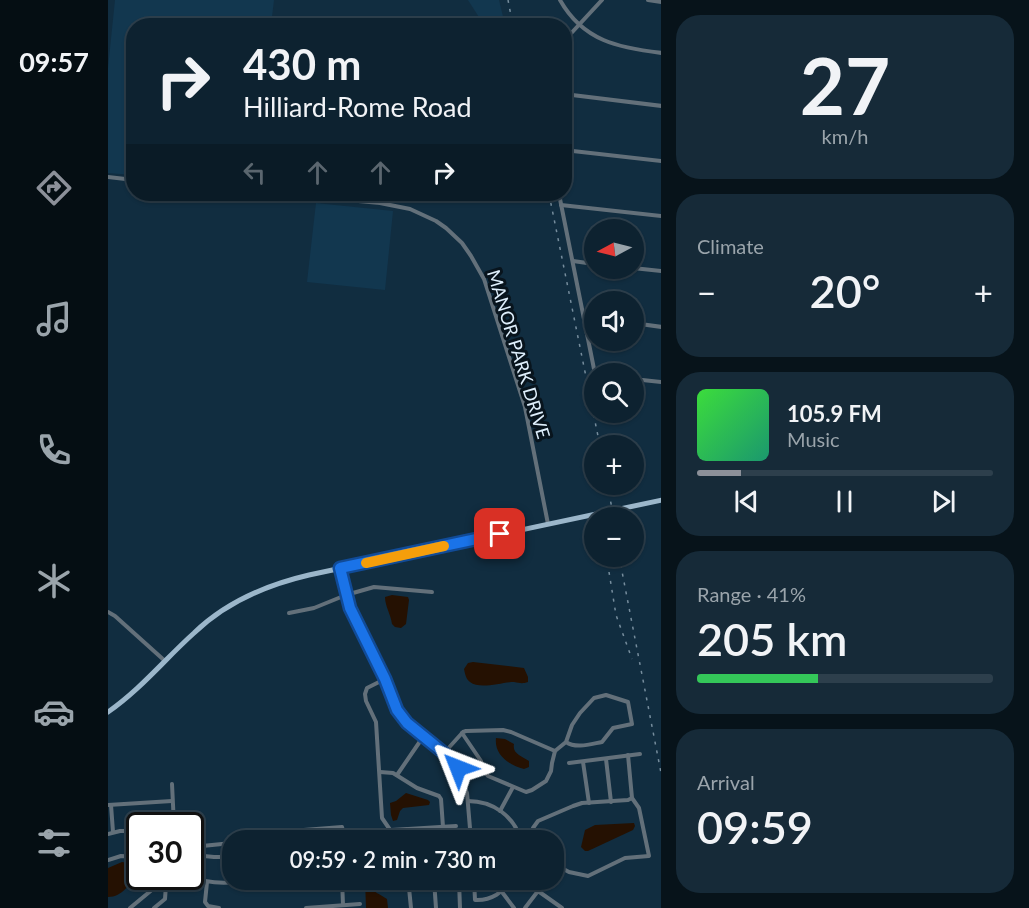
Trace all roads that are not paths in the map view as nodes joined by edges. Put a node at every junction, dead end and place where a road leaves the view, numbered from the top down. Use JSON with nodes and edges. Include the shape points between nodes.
{"nodes":[{"id":1,"x":560,"y":0,"type":"edge"},
{"id":2,"x":602,"y":0,"type":"edge"},
{"id":3,"x":580,"y":24,"type":"junction"},
{"id":4,"x":572,"y":32,"type":"edge"},
{"id":5,"x":661,"y":53,"type":"edge"},
{"id":6,"x":572,"y":95,"type":"edge"},
{"id":7,"x":661,"y":106,"type":"edge"},
{"id":8,"x":572,"y":151,"type":"edge"},
{"id":9,"x":661,"y":160,"type":"edge"},
{"id":10,"x":108,"y":177,"type":"edge"},
{"id":11,"x":126,"y":179,"type":"edge"},
{"id":12,"x":358,"y":201,"type":"edge"},
{"id":13,"x":560,"y":201,"type":"edge"},
{"id":14,"x":561,"y":205,"type":"junction"},
{"id":15,"x":661,"y":216,"type":"edge"},
{"id":16,"x":573,"y":261,"type":"junction"},
{"id":17,"x":584,"y":263,"type":"edge"},
{"id":18,"x":644,"y":270,"type":"edge"},
{"id":19,"x":661,"y":272,"type":"edge"},
{"id":20,"x":584,"y":319,"type":"edge"},
{"id":21,"x":644,"y":325,"type":"edge"},
{"id":22,"x":661,"y":327,"type":"edge"},
{"id":23,"x":644,"y":380,"type":"edge"},
{"id":24,"x":661,"y":382,"type":"edge"},
{"id":25,"x":661,"y":500,"type":"edge"},
{"id":26,"x":548,"y":524,"type":"junction"},
{"id":27,"x":340,"y":568,"type":"junction"},
{"id":28,"x":432,"y":592,"type":"dead end"},
{"id":29,"x":346,"y":595,"type":"junction"},
{"id":30,"x":108,"y":612,"type":"edge"},
{"id":31,"x":289,"y":613,"type":"dead end"},
{"id":32,"x":166,"y":661,"type":"junction"},
{"id":33,"x":385,"y":679,"type":"junction"},
{"id":34,"x":108,"y":712,"type":"edge"},
{"id":35,"x":462,"y":733,"type":"junction"},
{"id":36,"x":423,"y":737,"type":"junction"},
{"id":37,"x":566,"y":742,"type":"junction"},
{"id":38,"x":555,"y":751,"type":"junction"},
{"id":39,"x":444,"y":753,"type":"junction"},
{"id":40,"x":640,"y":754,"type":"dead end"},
{"id":41,"x":628,"y":755,"type":"junction"},
{"id":42,"x":606,"y":759,"type":"junction"},
{"id":43,"x":583,"y":762,"type":"junction"},
{"id":44,"x":569,"y":763,"type":"dead end"},
{"id":45,"x":380,"y":772,"type":"junction"},
{"id":46,"x":397,"y":775,"type":"junction"},
{"id":47,"x":172,"y":784,"type":"dead end"},
{"id":48,"x":513,"y":787,"type":"junction"},
{"id":49,"x":632,"y":798,"type":"junction"},
{"id":50,"x":172,"y":801,"type":"junction"},
{"id":51,"x":468,"y":801,"type":"junction"},
{"id":52,"x":611,"y":802,"type":"junction"},
{"id":53,"x":589,"y":803,"type":"junction"},
{"id":54,"x":109,"y":805,"type":"edge"},
{"id":55,"x":500,"y":811,"type":"junction"},
{"id":56,"x":173,"y":812,"type":"edge"},
{"id":57,"x":456,"y":826,"type":"dead end"},
{"id":58,"x":443,"y":827,"type":"junction"},
{"id":59,"x":408,"y":829,"type":"joint"},
{"id":60,"x":304,"y":830,"type":"edge"},
{"id":61,"x":343,"y":830,"type":"edge"},
{"id":62,"x":390,"y":830,"type":"joint"},
{"id":63,"x":470,"y":830,"type":"edge"},
{"id":64,"x":517,"y":830,"type":"edge"},
{"id":65,"x":533,"y":830,"type":"edge"},
{"id":66,"x":126,"y":832,"type":"edge"},
{"id":67,"x":111,"y":833,"type":"edge"},
{"id":68,"x":222,"y":844,"type":"edge"},
{"id":69,"x":204,"y":846,"type":"edge"},
{"id":70,"x":126,"y":856,"type":"edge"},
{"id":71,"x":204,"y":856,"type":"edge"},
{"id":72,"x":222,"y":857,"type":"edge"},
{"id":73,"x":108,"y":860,"type":"edge"},
{"id":74,"x":564,"y":869,"type":"edge"},
{"id":75,"x":204,"y":881,"type":"edge"},
{"id":76,"x":207,"y":882,"type":"junction"},
{"id":77,"x":222,"y":882,"type":"edge"},
{"id":78,"x":152,"y":890,"type":"edge"},
{"id":79,"x":166,"y":890,"type":"edge"},
{"id":80,"x":342,"y":890,"type":"edge"},
{"id":81,"x":409,"y":890,"type":"edge"},
{"id":82,"x":435,"y":890,"type":"edge"},
{"id":83,"x":459,"y":890,"type":"edge"},
{"id":84,"x":475,"y":890,"type":"edge"},
{"id":85,"x":502,"y":892,"type":"joint"},
{"id":86,"x":360,"y":904,"type":"dead end"},
{"id":87,"x":343,"y":905,"type":"junction"},
{"id":88,"x":129,"y":908,"type":"edge"},
{"id":89,"x":154,"y":908,"type":"edge"},
{"id":90,"x":219,"y":908,"type":"edge"},
{"id":91,"x":306,"y":908,"type":"edge"},
{"id":92,"x":411,"y":908,"type":"edge"},
{"id":93,"x":436,"y":908,"type":"edge"},
{"id":94,"x":459,"y":908,"type":"edge"},
{"id":95,"x":514,"y":908,"type":"edge"},
{"id":96,"x":525,"y":908,"type":"edge"},
{"id":97,"x":562,"y":908,"type":"edge"}],
"edges":[{"from":1,"to":3,"type":"street"},
{"from":2,"to":3,"type":"street"},
{"from":3,"to":4,"type":"street"},
{"from":3,"to":5,"type":"street","via":[[611,44]]},
{"from":6,"to":7,"type":"street"},
{"from":8,"to":9,"type":"street"},
{"from":10,"to":11,"type":"street"},
{"from":12,"to":26,"type":"street","name":"MANOR PARK DRIVE","via":[[410,208],[446,228],[471,256],[484,279],[525,407]]},
{"from":13,"to":14,"type":"street"},
{"from":14,"to":15,"type":"street"},
{"from":14,"to":16,"type":"street"},
{"from":16,"to":17,"type":"street"},
{"from":16,"to":20,"type":"street"},
{"from":18,"to":19,"type":"street"},
{"from":21,"to":22,"type":"street"},
{"from":23,"to":24,"type":"street"},
{"from":25,"to":26,"type":"main road"},
{"from":26,"to":27,"type":"main road"},
{"from":27,"to":29,"type":"street"},
{"from":27,"to":32,"type":"main road","via":[[281,582],[239,600],[197,630]]},
{"from":28,"to":29,"type":"street","via":[[374,587]]},
{"from":29,"to":31,"type":"street"},
{"from":29,"to":33,"type":"street"},
{"from":30,"to":32,"type":"street"},
{"from":32,"to":34,"type":"main road"},
{"from":33,"to":36,"type":"street","via":[[397,710]]},
{"from":33,"to":45,"type":"street","via":[[367,688],[364,694],[376,722]]},
{"from":35,"to":38,"type":"street","via":[[511,732]]},
{"from":35,"to":39,"type":"street"},
{"from":35,"to":48,"type":"street","via":[[488,776]]},
{"from":36,"to":39,"type":"street"},
{"from":36,"to":46,"type":"street"},
{"from":37,"to":37,"type":"street","via":[[575,746],[602,742],[613,728],[632,724],[628,702],[606,695],[594,698],[572,725]]},
{"from":37,"to":38,"type":"street"},
{"from":38,"to":48,"type":"street","via":[[546,781],[526,792]]},
{"from":39,"to":51,"type":"street","via":[[458,768]]},
{"from":40,"to":41,"type":"street"},
{"from":41,"to":42,"type":"street"},
{"from":41,"to":49,"type":"street"},
{"from":42,"to":43,"type":"street"},
{"from":42,"to":52,"type":"street"},
{"from":43,"to":44,"type":"street"},
{"from":43,"to":53,"type":"street"},
{"from":45,"to":46,"type":"street"},
{"from":45,"to":62,"type":"street","via":[[382,818]]},
{"from":46,"to":58,"type":"street","via":[[439,796]]},
{"from":47,"to":50,"type":"street"},
{"from":48,"to":55,"type":"street"},
{"from":49,"to":52,"type":"street"},
{"from":49,"to":74,"type":"street","via":[[639,808],[649,856],[625,858],[588,876]]},
{"from":50,"to":54,"type":"street"},
{"from":50,"to":56,"type":"street"},
{"from":51,"to":55,"type":"street","via":[[490,804]]},
{"from":51,"to":63,"type":"street"},
{"from":52,"to":53,"type":"street"},
{"from":53,"to":65,"type":"street","via":[[538,821]]},
{"from":54,"to":67,"type":"street"},
{"from":55,"to":64,"type":"street"},
{"from":57,"to":58,"type":"street"},
{"from":58,"to":59,"type":"street"},
{"from":59,"to":62,"type":"street"},
{"from":60,"to":61,"type":"street"},
{"from":66,"to":67,"type":"street"},
{"from":68,"to":69,"type":"street"},
{"from":70,"to":73,"type":"street"},
{"from":71,"to":72,"type":"street"},
{"from":75,"to":76,"type":"street"},
{"from":76,"to":77,"type":"street"},
{"from":76,"to":90,"type":"street","via":[[205,902]]},
{"from":78,"to":88,"type":"street"},
{"from":79,"to":89,"type":"street","via":[[165,899]]},
{"from":80,"to":87,"type":"street"},
{"from":81,"to":92,"type":"street"},
{"from":82,"to":93,"type":"street"},
{"from":83,"to":94,"type":"street"},
{"from":84,"to":85,"type":"street","via":[[476,900],[482,901]]},
{"from":85,"to":95,"type":"street"},
{"from":86,"to":87,"type":"street"},
{"from":87,"to":91,"type":"street"},
{"from":96,"to":97,"type":"street","via":[[538,891]]}]}
